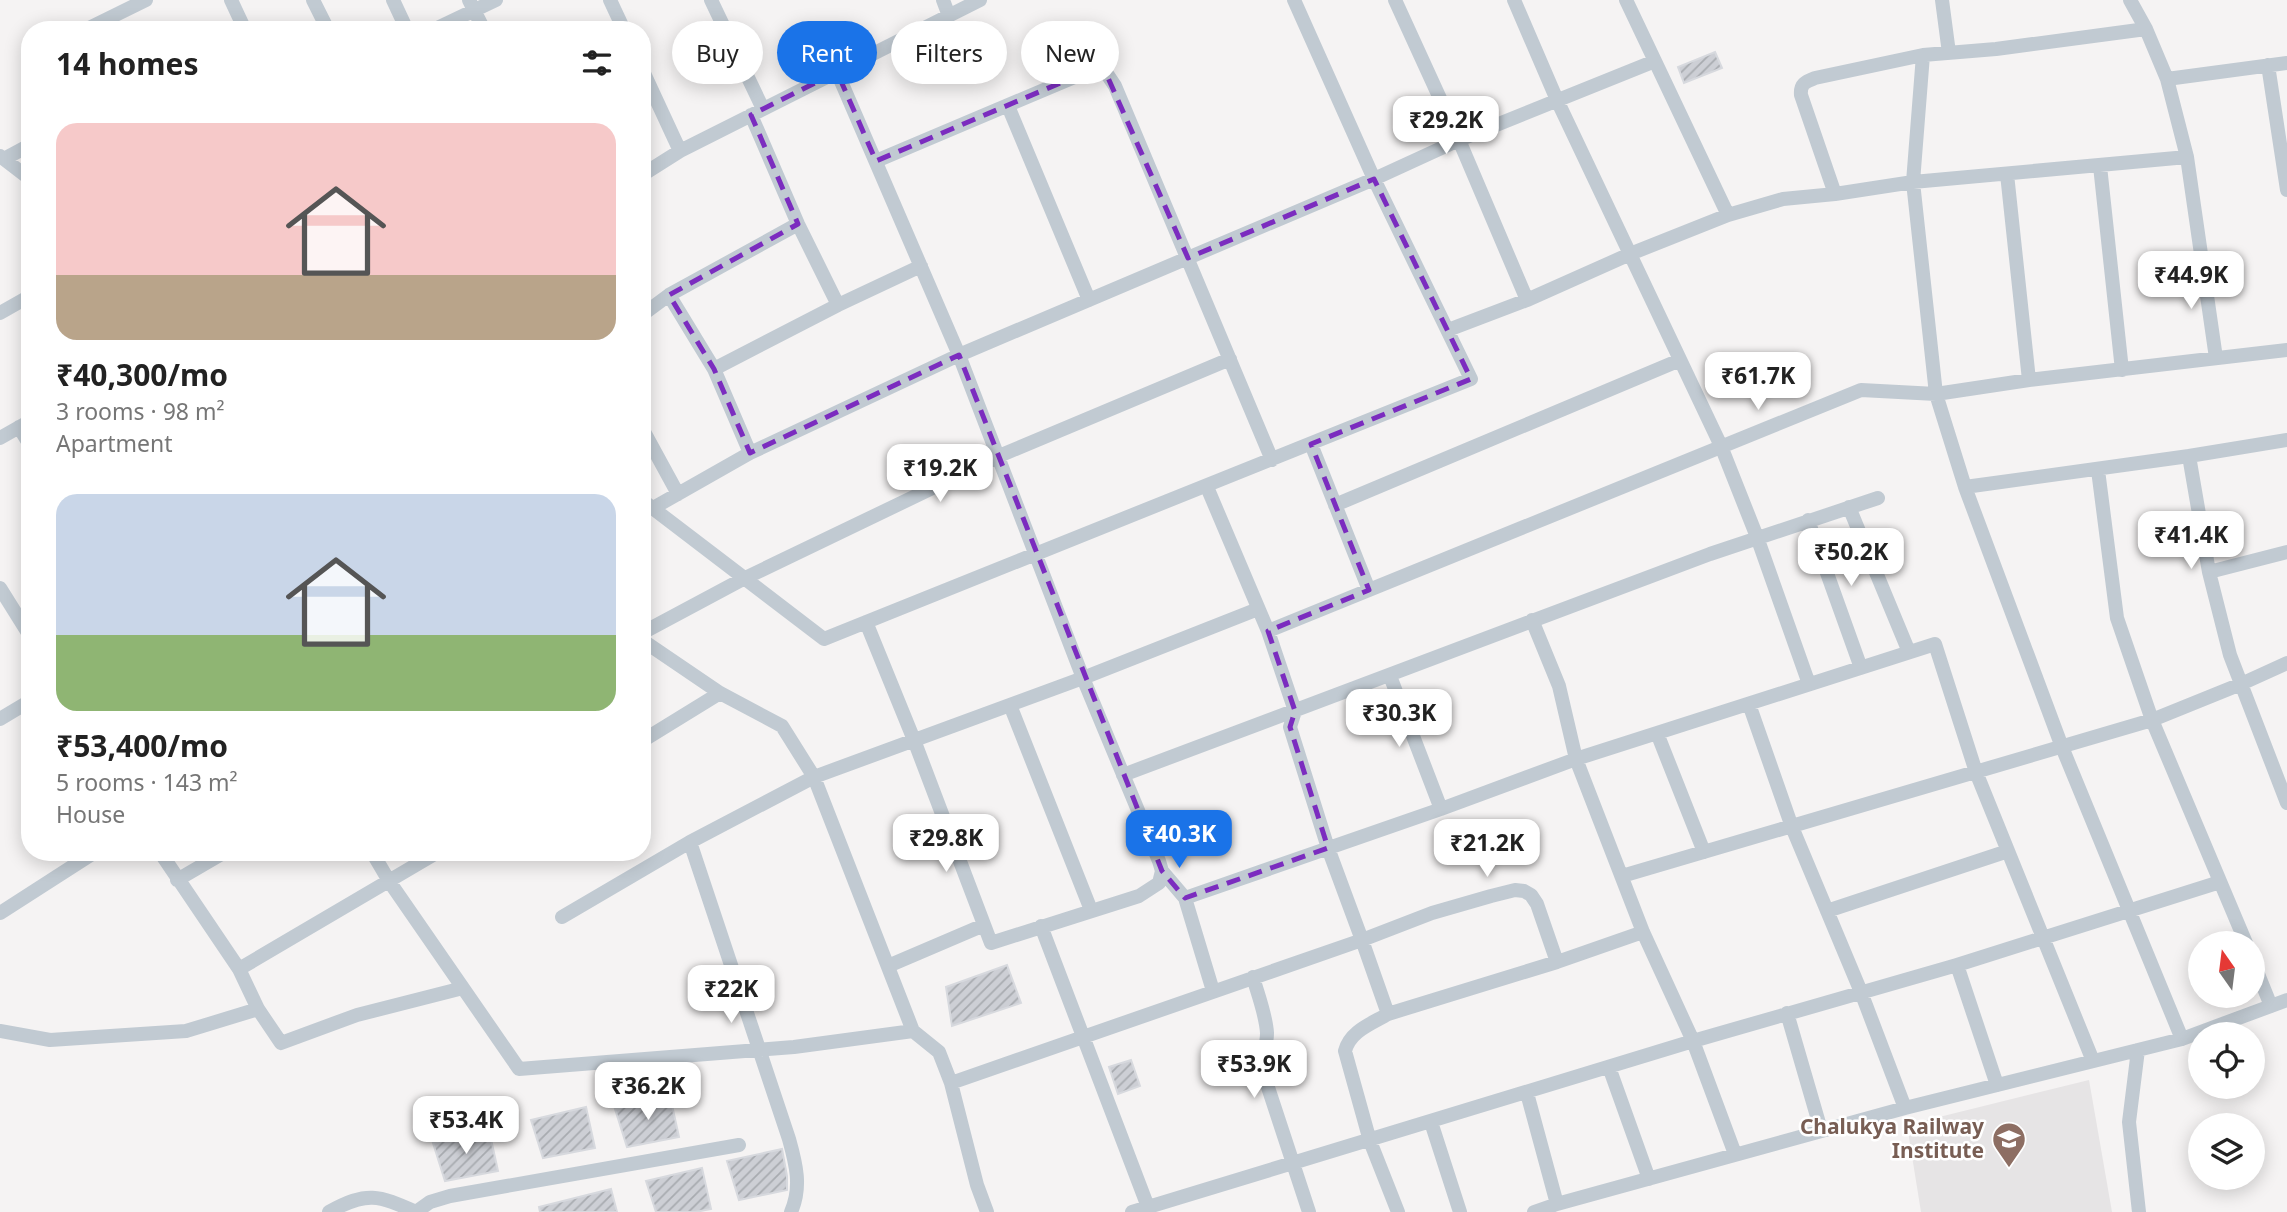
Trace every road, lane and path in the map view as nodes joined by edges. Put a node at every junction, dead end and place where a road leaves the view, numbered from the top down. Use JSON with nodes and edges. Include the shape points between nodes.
{"nodes":[{"id":1,"x":146,"y":0,"type":"edge"},
{"id":2,"x":231,"y":0,"type":"edge"},
{"id":3,"x":313,"y":0,"type":"edge"},
{"id":4,"x":393,"y":0,"type":"edge"},
{"id":5,"x":496,"y":0,"type":"edge"},
{"id":6,"x":610,"y":0,"type":"edge"},
{"id":7,"x":712,"y":0,"type":"edge"},
{"id":8,"x":943,"y":0,"type":"edge"},
{"id":9,"x":980,"y":0,"type":"edge"},
{"id":10,"x":1294,"y":0,"type":"edge"},
{"id":11,"x":1395,"y":0,"type":"edge"},
{"id":12,"x":1514,"y":0,"type":"edge"},
{"id":13,"x":1626,"y":0,"type":"edge"},
{"id":14,"x":1942,"y":0,"type":"edge"},
{"id":15,"x":2130,"y":0,"type":"edge"},
{"id":16,"x":472,"y":6,"type":"edge"},
{"id":17,"x":949,"y":16,"type":"junction"},
{"id":18,"x":103,"y":21,"type":"edge"},
{"id":19,"x":240,"y":21,"type":"edge"},
{"id":20,"x":324,"y":21,"type":"edge"},
{"id":21,"x":403,"y":21,"type":"edge"},
{"id":22,"x":448,"y":21,"type":"edge"},
{"id":23,"x":620,"y":21,"type":"edge"},
{"id":24,"x":2147,"y":29,"type":"junction"},
{"id":25,"x":877,"y":52,"type":"edge"},
{"id":26,"x":1949,"y":53,"type":"junction"},
{"id":27,"x":1923,"y":55,"type":"junction"},
{"id":28,"x":1655,"y":61,"type":"junction"},
{"id":29,"x":2287,"y":63,"type":"edge"},
{"id":30,"x":2268,"y":65,"type":"junction"},
{"id":31,"x":2167,"y":79,"type":"junction"},
{"id":32,"x":813,"y":84,"type":"edge"},
{"id":33,"x":842,"y":84,"type":"edge"},
{"id":34,"x":651,"y":88,"type":"edge"},
{"id":35,"x":1558,"y":100,"type":"junction"},
{"id":36,"x":1008,"y":106,"type":"junction"},
{"id":37,"x":757,"y":112,"type":"junction"},
{"id":38,"x":1459,"y":141,"type":"junction"},
{"id":39,"x":21,"y":149,"type":"edge"},
{"id":40,"x":680,"y":151,"type":"junction"},
{"id":41,"x":2187,"y":157,"type":"junction"},
{"id":42,"x":2,"y":158,"type":"edge"},
{"id":43,"x":876,"y":161,"type":"junction"},
{"id":44,"x":2100,"y":166,"type":"junction"},
{"id":45,"x":651,"y":169,"type":"edge"},
{"id":46,"x":21,"y":172,"type":"edge"},
{"id":47,"x":2007,"y":174,"type":"junction"},
{"id":48,"x":1374,"y":179,"type":"junction"},
{"id":49,"x":1913,"y":182,"type":"junction"},
{"id":50,"x":2287,"y":190,"type":"edge"},
{"id":51,"x":1835,"y":194,"type":"junction"},
{"id":52,"x":1728,"y":215,"type":"junction"},
{"id":53,"x":798,"y":224,"type":"junction"},
{"id":54,"x":1630,"y":254,"type":"junction"},
{"id":55,"x":1188,"y":258,"type":"junction"},
{"id":56,"x":921,"y":266,"type":"junction"},
{"id":57,"x":669,"y":295,"type":"junction"},
{"id":58,"x":21,"y":300,"type":"edge"},
{"id":59,"x":1089,"y":300,"type":"junction"},
{"id":60,"x":1527,"y":300,"type":"junction"},
{"id":61,"x":838,"y":305,"type":"junction"},
{"id":62,"x":3,"y":307,"type":"edge"},
{"id":63,"x":651,"y":308,"type":"edge"},
{"id":64,"x":1448,"y":330,"type":"junction"},
{"id":65,"x":2287,"y":350,"type":"edge"},
{"id":66,"x":959,"y":355,"type":"junction"},
{"id":67,"x":2216,"y":358,"type":"junction"},
{"id":68,"x":1230,"y":359,"type":"junction"},
{"id":69,"x":1681,"y":360,"type":"junction"},
{"id":70,"x":714,"y":369,"type":"junction"},
{"id":71,"x":2122,"y":370,"type":"junction"},
{"id":72,"x":2029,"y":380,"type":"junction"},
{"id":73,"x":1936,"y":394,"type":"junction"},
{"id":74,"x":21,"y":426,"type":"edge"},
{"id":75,"x":0,"y":438,"type":"edge"},
{"id":76,"x":2287,"y":440,"type":"edge"},
{"id":77,"x":651,"y":444,"type":"edge"},
{"id":78,"x":1311,"y":444,"type":"junction"},
{"id":79,"x":1721,"y":446,"type":"junction"},
{"id":80,"x":750,"y":453,"type":"junction"},
{"id":81,"x":999,"y":456,"type":"junction"},
{"id":82,"x":2189,"y":456,"type":"junction"},
{"id":83,"x":1272,"y":460,"type":"junction"},
{"id":84,"x":2098,"y":470,"type":"junction"},
{"id":85,"x":1207,"y":486,"type":"junction"},
{"id":86,"x":1965,"y":487,"type":"junction"},
{"id":87,"x":678,"y":494,"type":"junction"},
{"id":88,"x":1878,"y":498,"type":"dead end"},
{"id":89,"x":651,"y":503,"type":"edge"},
{"id":90,"x":1335,"y":505,"type":"junction"},
{"id":91,"x":651,"y":506,"type":"edge"},
{"id":92,"x":1849,"y":507,"type":"junction"},
{"id":93,"x":1808,"y":520,"type":"junction"},
{"id":94,"x":1757,"y":537,"type":"junction"},
{"id":95,"x":2287,"y":552,"type":"edge"},
{"id":96,"x":1037,"y":554,"type":"junction"},
{"id":97,"x":2209,"y":572,"type":"junction"},
{"id":98,"x":743,"y":579,"type":"junction"},
{"id":99,"x":0,"y":588,"type":"edge"},
{"id":100,"x":1369,"y":590,"type":"junction"},
{"id":101,"x":1258,"y":608,"type":"junction"},
{"id":102,"x":1532,"y":620,"type":"junction"},
{"id":103,"x":21,"y":622,"type":"edge"},
{"id":104,"x":866,"y":622,"type":"junction"},
{"id":105,"x":651,"y":628,"type":"edge"},
{"id":106,"x":1268,"y":631,"type":"junction"},
{"id":107,"x":651,"y":646,"type":"edge"},
{"id":108,"x":1909,"y":652,"type":"junction"},
{"id":109,"x":2287,"y":663,"type":"edge"},
{"id":110,"x":1861,"y":668,"type":"junction"},
{"id":111,"x":1390,"y":676,"type":"junction"},
{"id":112,"x":1083,"y":678,"type":"junction"},
{"id":113,"x":1809,"y":684,"type":"junction"},
{"id":114,"x":2241,"y":684,"type":"junction"},
{"id":115,"x":720,"y":693,"type":"junction"},
{"id":116,"x":1749,"y":704,"type":"junction"},
{"id":117,"x":1010,"y":705,"type":"junction"},
{"id":118,"x":21,"y":706,"type":"edge"},
{"id":119,"x":1296,"y":711,"type":"junction"},
{"id":120,"x":0,"y":719,"type":"edge"},
{"id":121,"x":2151,"y":720,"type":"junction"},
{"id":122,"x":1657,"y":733,"type":"junction"},
{"id":123,"x":651,"y":735,"type":"edge"},
{"id":124,"x":914,"y":740,"type":"junction"},
{"id":125,"x":2062,"y":747,"type":"junction"},
{"id":126,"x":1576,"y":759,"type":"junction"},
{"id":127,"x":1976,"y":772,"type":"junction"},
{"id":128,"x":1123,"y":775,"type":"junction"},
{"id":129,"x":814,"y":777,"type":"junction"},
{"id":130,"x":2287,"y":803,"type":"edge"},
{"id":131,"x":1441,"y":809,"type":"junction"},
{"id":132,"x":1792,"y":827,"type":"junction"},
{"id":133,"x":690,"y":842,"type":"junction"},
{"id":134,"x":1328,"y":848,"type":"junction"},
{"id":135,"x":2008,"y":851,"type":"junction"},
{"id":136,"x":1704,"y":852,"type":"junction"},
{"id":137,"x":81,"y":861,"type":"edge"},
{"id":138,"x":165,"y":861,"type":"edge"},
{"id":139,"x":210,"y":861,"type":"edge"},
{"id":140,"x":377,"y":861,"type":"edge"},
{"id":141,"x":423,"y":861,"type":"edge"},
{"id":142,"x":1162,"y":872,"type":"junction"},
{"id":143,"x":1622,"y":876,"type":"junction"},
{"id":144,"x":177,"y":880,"type":"junction"},
{"id":145,"x":389,"y":881,"type":"junction"},
{"id":146,"x":2220,"y":882,"type":"junction"},
{"id":147,"x":1185,"y":898,"type":"junction"},
{"id":148,"x":1091,"y":910,"type":"junction"},
{"id":149,"x":1827,"y":911,"type":"junction"},
{"id":150,"x":2130,"y":912,"type":"junction"},
{"id":151,"x":0,"y":913,"type":"edge"},
{"id":152,"x":562,"y":917,"type":"dead end"},
{"id":153,"x":984,"y":925,"type":"junction"},
{"id":154,"x":1041,"y":926,"type":"junction"},
{"id":155,"x":2241,"y":931,"type":"edge"},
{"id":156,"x":1643,"y":932,"type":"junction"},
{"id":157,"x":2044,"y":938,"type":"junction"},
{"id":158,"x":1362,"y":940,"type":"junction"},
{"id":159,"x":1557,"y":962,"type":"junction"},
{"id":160,"x":1957,"y":965,"type":"junction"},
{"id":161,"x":888,"y":966,"type":"junction"},
{"id":162,"x":239,"y":969,"type":"junction"},
{"id":163,"x":1253,"y":977,"type":"junction"},
{"id":164,"x":463,"y":988,"type":"junction"},
{"id":165,"x":1213,"y":991,"type":"junction"},
{"id":166,"x":2265,"y":991,"type":"edge"},
{"id":167,"x":1861,"y":992,"type":"junction"},
{"id":168,"x":2287,"y":1000,"type":"edge"},
{"id":169,"x":2271,"y":1006,"type":"junction"},
{"id":170,"x":258,"y":1009,"type":"junction"},
{"id":171,"x":1787,"y":1013,"type":"junction"},
{"id":172,"x":1388,"y":1014,"type":"junction"},
{"id":173,"x":0,"y":1031,"type":"edge"},
{"id":174,"x":913,"y":1031,"type":"junction"},
{"id":175,"x":1083,"y":1037,"type":"junction"},
{"id":176,"x":2182,"y":1039,"type":"junction"},
{"id":177,"x":1693,"y":1041,"type":"junction"},
{"id":178,"x":758,"y":1050,"type":"junction"},
{"id":179,"x":2138,"y":1050,"type":"junction"},
{"id":180,"x":2093,"y":1061,"type":"junction"},
{"id":181,"x":1609,"y":1067,"type":"junction"},
{"id":182,"x":951,"y":1083,"type":"junction"},
{"id":183,"x":1997,"y":1085,"type":"junction"},
{"id":184,"x":1527,"y":1093,"type":"junction"},
{"id":185,"x":1905,"y":1108,"type":"junction"},
{"id":186,"x":1431,"y":1122,"type":"junction"},
{"id":187,"x":1821,"y":1130,"type":"junction"},
{"id":188,"x":1370,"y":1141,"type":"junction"},
{"id":189,"x":739,"y":1145,"type":"dead end"},
{"id":190,"x":1735,"y":1154,"type":"junction"},
{"id":191,"x":1293,"y":1164,"type":"junction"},
{"id":192,"x":1649,"y":1179,"type":"junction"},
{"id":193,"x":1557,"y":1203,"type":"junction"},
{"id":194,"x":1148,"y":1207,"type":"junction"},
{"id":195,"x":329,"y":1212,"type":"edge"},
{"id":196,"x":416,"y":1212,"type":"edge"},
{"id":197,"x":791,"y":1212,"type":"edge"},
{"id":198,"x":987,"y":1212,"type":"edge"},
{"id":199,"x":1132,"y":1212,"type":"edge"},
{"id":200,"x":1309,"y":1212,"type":"edge"},
{"id":201,"x":1398,"y":1212,"type":"edge"},
{"id":202,"x":1460,"y":1212,"type":"edge"},
{"id":203,"x":1534,"y":1212,"type":"edge"},
{"id":204,"x":2139,"y":1212,"type":"edge"}],
"edges":[{"from":1,"to":18,"type":"street"},
{"from":2,"to":19,"type":"street"},
{"from":3,"to":20,"type":"street"},
{"from":4,"to":21,"type":"street"},
{"from":5,"to":16,"type":"street"},
{"from":6,"to":23,"type":"street"},
{"from":7,"to":37,"type":"street"},
{"from":8,"to":17,"type":"street"},
{"from":9,"to":17,"type":"street"},
{"from":10,"to":48,"type":"street"},
{"from":11,"to":38,"type":"street"},
{"from":12,"to":35,"type":"street"},
{"from":13,"to":28,"type":"street"},
{"from":14,"to":26,"type":"street"},
{"from":15,"to":24,"type":"street"},
{"from":16,"to":22,"type":"street"},
{"from":17,"to":25,"type":"street"},
{"from":24,"to":26,"type":"street"},
{"from":24,"to":31,"type":"street"},
{"from":26,"to":27,"type":"street"},
{"from":27,"to":49,"type":"street"},
{"from":27,"to":51,"type":"street","via":[[1803,83],[1801,95]]},
{"from":28,"to":35,"type":"street"},
{"from":28,"to":52,"type":"street"},
{"from":29,"to":30,"type":"street"},
{"from":30,"to":31,"type":"street"},
{"from":30,"to":50,"type":"street"},
{"from":31,"to":41,"type":"street"},
{"from":32,"to":37,"type":"street"},
{"from":33,"to":43,"type":"street"},
{"from":34,"to":40,"type":"street"},
{"from":35,"to":38,"type":"street"},
{"from":35,"to":54,"type":"street"},
{"from":36,"to":43,"type":"street"},
{"from":36,"to":55,"type":"street","via":[[1091,70],[1105,71]]},
{"from":36,"to":59,"type":"street"},
{"from":37,"to":40,"type":"street"},
{"from":37,"to":53,"type":"street"},
{"from":38,"to":48,"type":"street"},
{"from":38,"to":60,"type":"street"},
{"from":39,"to":42,"type":"street"},
{"from":40,"to":45,"type":"street"},
{"from":41,"to":44,"type":"street"},
{"from":41,"to":67,"type":"street"},
{"from":42,"to":46,"type":"street"},
{"from":43,"to":56,"type":"street"},
{"from":44,"to":47,"type":"street"},
{"from":44,"to":71,"type":"street"},
{"from":47,"to":49,"type":"street"},
{"from":47,"to":72,"type":"street"},
{"from":48,"to":55,"type":"street"},
{"from":48,"to":64,"type":"street"},
{"from":49,"to":51,"type":"street"},
{"from":49,"to":73,"type":"street"},
{"from":51,"to":52,"type":"street","via":[[1783,199]]},
{"from":52,"to":54,"type":"street"},
{"from":53,"to":57,"type":"street"},
{"from":53,"to":61,"type":"street"},
{"from":54,"to":60,"type":"street"},
{"from":54,"to":69,"type":"street"},
{"from":55,"to":59,"type":"street"},
{"from":55,"to":68,"type":"street"},
{"from":56,"to":61,"type":"street"},
{"from":56,"to":66,"type":"street"},
{"from":57,"to":63,"type":"street"},
{"from":57,"to":70,"type":"street"},
{"from":58,"to":62,"type":"street"},
{"from":59,"to":66,"type":"street"},
{"from":60,"to":64,"type":"street"},
{"from":61,"to":70,"type":"street"},
{"from":64,"to":78,"type":"street","via":[[1471,379]]},
{"from":65,"to":67,"type":"street"},
{"from":66,"to":80,"type":"street"},
{"from":66,"to":81,"type":"street"},
{"from":67,"to":71,"type":"street"},
{"from":68,"to":81,"type":"street"},
{"from":68,"to":83,"type":"street"},
{"from":69,"to":79,"type":"street"},
{"from":69,"to":90,"type":"street"},
{"from":70,"to":80,"type":"street"},
{"from":71,"to":72,"type":"street"},
{"from":72,"to":73,"type":"street"},
{"from":73,"to":79,"type":"street","via":[[1861,390]]},
{"from":73,"to":86,"type":"street"},
{"from":74,"to":75,"type":"street"},
{"from":76,"to":82,"type":"street"},
{"from":77,"to":87,"type":"street"},
{"from":78,"to":83,"type":"street"},
{"from":78,"to":90,"type":"street"},
{"from":79,"to":94,"type":"street"},
{"from":79,"to":100,"type":"street"},
{"from":80,"to":87,"type":"street"},
{"from":81,"to":96,"type":"street"},
{"from":81,"to":98,"type":"street"},
{"from":82,"to":84,"type":"street"},
{"from":82,"to":97,"type":"street"},
{"from":83,"to":85,"type":"street"},
{"from":84,"to":86,"type":"street"},
{"from":84,"to":121,"type":"street","via":[[2117,618]]},
{"from":85,"to":96,"type":"street"},
{"from":85,"to":101,"type":"street"},
{"from":86,"to":125,"type":"street"},
{"from":87,"to":89,"type":"street"},
{"from":88,"to":92,"type":"street"},
{"from":90,"to":100,"type":"street"},
{"from":91,"to":98,"type":"street"},
{"from":92,"to":93,"type":"street"},
{"from":92,"to":108,"type":"street"},
{"from":93,"to":94,"type":"street"},
{"from":93,"to":110,"type":"street"},
{"from":94,"to":102,"type":"street"},
{"from":94,"to":113,"type":"street"},
{"from":95,"to":97,"type":"street"},
{"from":96,"to":104,"type":"street"},
{"from":96,"to":112,"type":"street"},
{"from":97,"to":114,"type":"street"},
{"from":98,"to":104,"type":"street","via":[[824,639]]},
{"from":98,"to":105,"type":"street"},
{"from":99,"to":103,"type":"street"},
{"from":100,"to":106,"type":"street"},
{"from":101,"to":106,"type":"street"},
{"from":101,"to":112,"type":"street"},
{"from":102,"to":111,"type":"street"},
{"from":102,"to":126,"type":"street","via":[[1559,686]]},
{"from":104,"to":124,"type":"street"},
{"from":106,"to":119,"type":"street"},
{"from":107,"to":115,"type":"street"},
{"from":108,"to":110,"type":"street"},
{"from":108,"to":127,"type":"street","via":[[1935,644]]},
{"from":109,"to":114,"type":"street"},
{"from":110,"to":113,"type":"street"},
{"from":111,"to":119,"type":"street"},
{"from":111,"to":131,"type":"street"},
{"from":112,"to":117,"type":"street"},
{"from":112,"to":128,"type":"street"},
{"from":113,"to":116,"type":"street"},
{"from":114,"to":121,"type":"street"},
{"from":114,"to":130,"type":"street"},
{"from":115,"to":123,"type":"street"},
{"from":115,"to":129,"type":"street","via":[[782,726]]},
{"from":116,"to":122,"type":"street"},
{"from":116,"to":132,"type":"street"},
{"from":117,"to":124,"type":"street"},
{"from":117,"to":148,"type":"street"},
{"from":118,"to":120,"type":"street"},
{"from":119,"to":128,"type":"street"},
{"from":119,"to":134,"type":"street","via":[[1290,727]]},
{"from":121,"to":125,"type":"street"},
{"from":121,"to":146,"type":"street"},
{"from":122,"to":126,"type":"street"},
{"from":122,"to":136,"type":"street"},
{"from":124,"to":129,"type":"street"},
{"from":124,"to":153,"type":"street"},
{"from":125,"to":127,"type":"street"},
{"from":125,"to":150,"type":"street"},
{"from":126,"to":131,"type":"street"},
{"from":126,"to":143,"type":"street"},
{"from":127,"to":132,"type":"street"},
{"from":127,"to":135,"type":"street"},
{"from":128,"to":142,"type":"street"},
{"from":129,"to":133,"type":"street"},
{"from":129,"to":161,"type":"street"},
{"from":131,"to":134,"type":"street"},
{"from":132,"to":136,"type":"street"},
{"from":132,"to":149,"type":"street"},
{"from":133,"to":152,"type":"street"},
{"from":133,"to":178,"type":"street"},
{"from":134,"to":147,"type":"street"},
{"from":134,"to":158,"type":"street"},
{"from":135,"to":149,"type":"street"},
{"from":135,"to":157,"type":"street"},
{"from":136,"to":143,"type":"street"},
{"from":137,"to":151,"type":"street"},
{"from":138,"to":144,"type":"street"},
{"from":139,"to":144,"type":"street"},
{"from":140,"to":145,"type":"street"},
{"from":141,"to":145,"type":"street"},
{"from":142,"to":147,"type":"street"},
{"from":142,"to":148,"type":"street","via":[[1152,890]]},
{"from":143,"to":156,"type":"street"},
{"from":144,"to":162,"type":"street"},
{"from":145,"to":162,"type":"street"},
{"from":145,"to":164,"type":"street"},
{"from":146,"to":150,"type":"street"},
{"from":146,"to":155,"type":"street"},
{"from":147,"to":165,"type":"street"},
{"from":148,"to":154,"type":"street"},
{"from":149,"to":167,"type":"street"},
{"from":150,"to":157,"type":"street"},
{"from":150,"to":176,"type":"street"},
{"from":153,"to":154,"type":"street","via":[[991,943]]},
{"from":153,"to":161,"type":"street"},
{"from":154,"to":175,"type":"street"},
{"from":156,"to":159,"type":"street"},
{"from":156,"to":177,"type":"street"},
{"from":157,"to":160,"type":"street"},
{"from":157,"to":180,"type":"street"},
{"from":158,"to":159,"type":"street","via":[[1432,913],[1524,891],[1537,904]]},
{"from":158,"to":163,"type":"street"},
{"from":158,"to":172,"type":"street"},
{"from":159,"to":172,"type":"street"},
{"from":160,"to":167,"type":"street"},
{"from":160,"to":183,"type":"street"},
{"from":161,"to":174,"type":"street"},
{"from":162,"to":170,"type":"street"},
{"from":163,"to":165,"type":"street"},
{"from":163,"to":191,"type":"street","via":[[1267,1029],[1263,1072]]},
{"from":164,"to":170,"type":"street","via":[[357,1015],[281,1043]]},
{"from":164,"to":178,"type":"street","via":[[519,1069]]},
{"from":165,"to":175,"type":"street"},
{"from":166,"to":169,"type":"street"},
{"from":167,"to":171,"type":"street"},
{"from":167,"to":185,"type":"street"},
{"from":168,"to":169,"type":"street"},
{"from":169,"to":176,"type":"street"},
{"from":170,"to":173,"type":"street","via":[[186,1031],[50,1040]]},
{"from":171,"to":177,"type":"street"},
{"from":171,"to":187,"type":"street"},
{"from":172,"to":188,"type":"street","via":[[1353,1035],[1345,1051]]},
{"from":174,"to":178,"type":"street"},
{"from":174,"to":182,"type":"street","via":[[939,1052]]},
{"from":175,"to":182,"type":"street"},
{"from":175,"to":194,"type":"street"},
{"from":176,"to":179,"type":"street"},
{"from":177,"to":181,"type":"street"},
{"from":177,"to":190,"type":"street"},
{"from":178,"to":197,"type":"street","via":[[797,1169],[798,1191]]},
{"from":179,"to":180,"type":"street"},
{"from":179,"to":204,"type":"street","via":[[2129,1122]]},
{"from":180,"to":183,"type":"street"},
{"from":181,"to":184,"type":"street"},
{"from":181,"to":192,"type":"street"},
{"from":182,"to":198,"type":"street"},
{"from":183,"to":185,"type":"street"},
{"from":184,"to":186,"type":"street"},
{"from":184,"to":193,"type":"street"},
{"from":185,"to":187,"type":"street"},
{"from":186,"to":188,"type":"street"},
{"from":186,"to":202,"type":"street"},
{"from":187,"to":190,"type":"street"},
{"from":188,"to":191,"type":"street"},
{"from":188,"to":201,"type":"street"},
{"from":189,"to":196,"type":"street","via":[[450,1196]]},
{"from":190,"to":192,"type":"street"},
{"from":191,"to":194,"type":"street"},
{"from":191,"to":200,"type":"street"},
{"from":192,"to":193,"type":"street"},
{"from":193,"to":203,"type":"street"},
{"from":194,"to":199,"type":"street"},
{"from":195,"to":196,"type":"street","via":[[365,1198],[385,1198]]}]}
